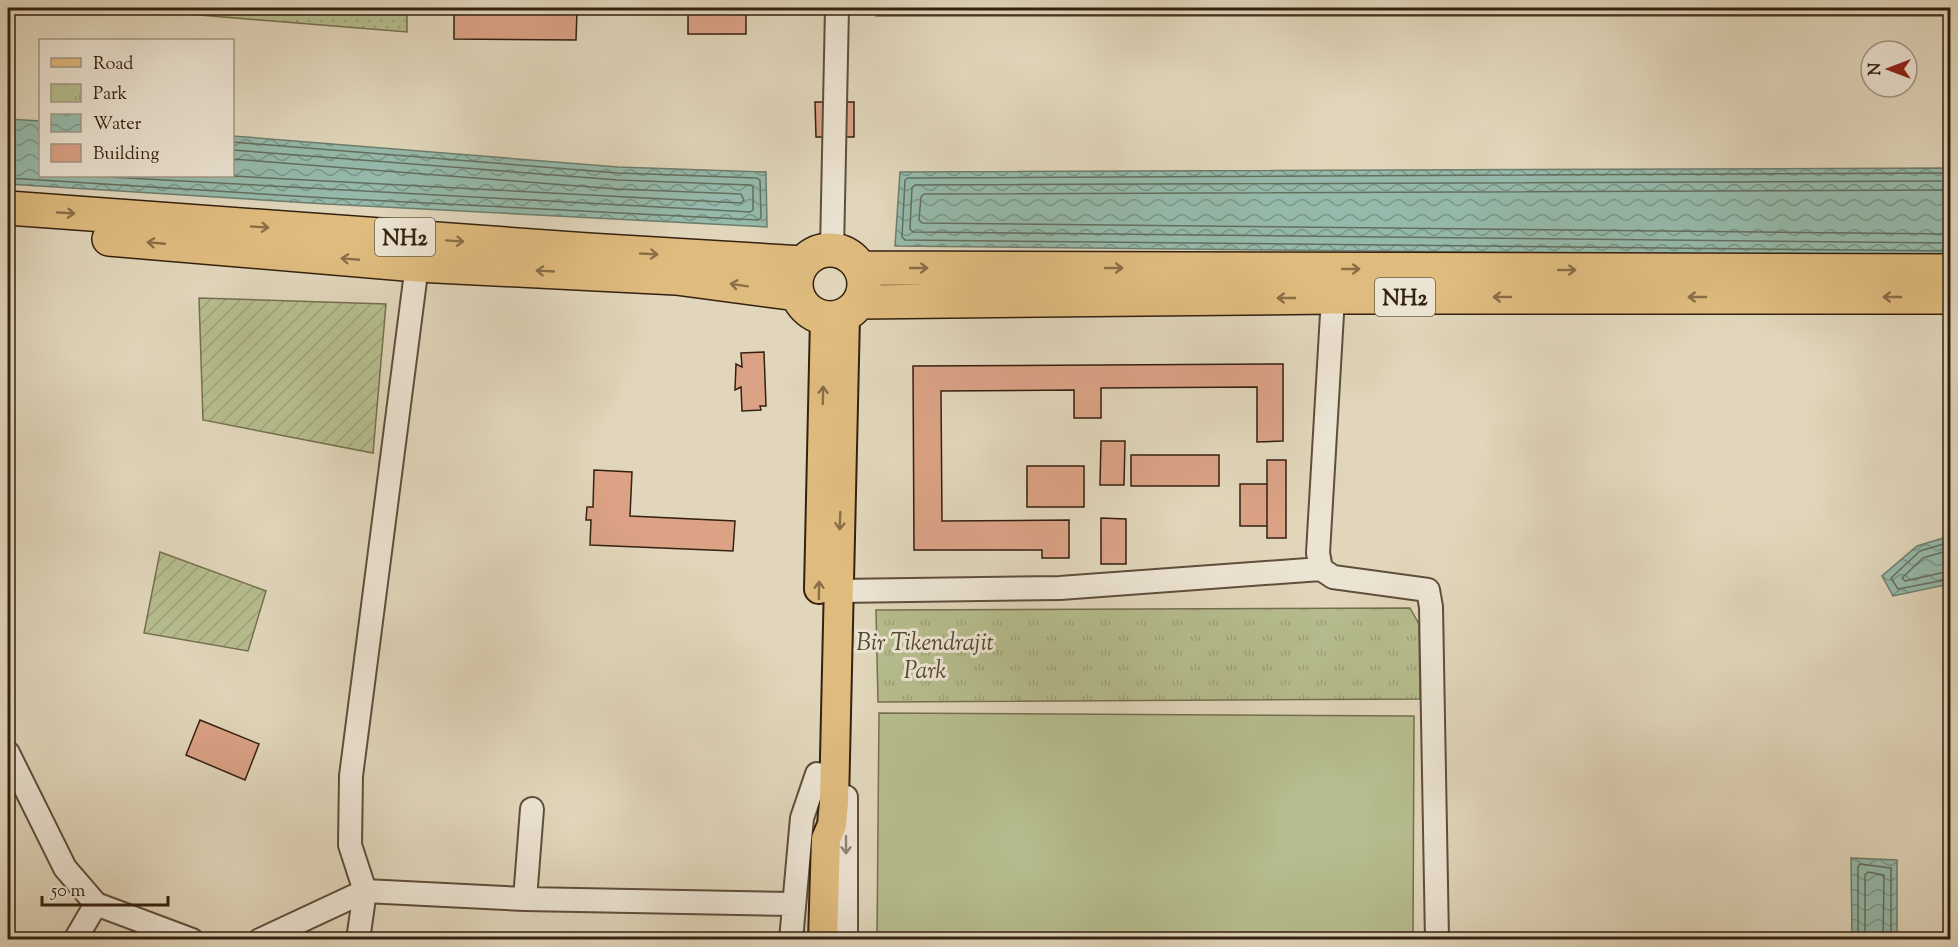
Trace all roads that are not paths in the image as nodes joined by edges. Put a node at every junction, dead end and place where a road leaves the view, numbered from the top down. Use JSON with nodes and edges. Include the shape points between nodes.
{"nodes":[{"id":1,"x":837,"y":8,"type":"edge"},
{"id":2,"x":8,"y":208,"type":"edge"},
{"id":3,"x":8,"y":230,"type":"edge"},
{"id":4,"x":818,"y":256,"type":"junction"},
{"id":5,"x":417,"y":265,"type":"junction"},
{"id":6,"x":861,"y":268,"type":"junction"},
{"id":7,"x":1950,"y":271,"type":"edge"},
{"id":8,"x":797,"y":294,"type":"junction"},
{"id":9,"x":1333,"y":297,"type":"junction"},
{"id":10,"x":1950,"y":297,"type":"edge"},
{"id":11,"x":844,"y":312,"type":"junction"},
{"id":12,"x":831,"y":471,"type":"junction"},
{"id":13,"x":1322,"y":569,"type":"junction"},
{"id":14,"x":838,"y":591,"type":"junction"},
{"id":15,"x":8,"y":753,"type":"edge"},
{"id":16,"x":826,"y":771,"type":"junction"},
{"id":17,"x":532,"y":809,"type":"dead end"},
{"id":18,"x":365,"y":891,"type":"junction"},
{"id":19,"x":525,"y":899,"type":"junction"},
{"id":20,"x":96,"y":903,"type":"junction"},
{"id":21,"x":792,"y":903,"type":"junction"},
{"id":22,"x":75,"y":939,"type":"edge"},
{"id":23,"x":192,"y":939,"type":"edge"},
{"id":24,"x":260,"y":939,"type":"edge"},
{"id":25,"x":358,"y":939,"type":"edge"},
{"id":26,"x":791,"y":939,"type":"edge"},
{"id":27,"x":823,"y":939,"type":"edge"},
{"id":28,"x":846,"y":939,"type":"edge"},
{"id":29,"x":1437,"y":939,"type":"edge"}],
"edges":[{"from":1,"to":4,"type":"street"},
{"from":2,"to":4,"type":"highway","number":"NH2","one_way":true,"via":[[588,250]]},
{"from":5,"to":3,"type":"highway","number":"NH2","one_way":true},
{"from":4,"to":6,"type":"highway","number":"NH2","via":[[853,258]]},
{"from":4,"to":8,"type":"highway","via":[[796,283]]},
{"from":8,"to":5,"type":"highway","number":"NH2","one_way":true,"via":[[676,278]]},
{"from":5,"to":18,"type":"street","via":[[351,777],[350,844]]},
{"from":6,"to":7,"type":"highway","number":"NH2","one_way":true},
{"from":6,"to":11,"type":"highway","via":[[864,290]]},
{"from":8,"to":11,"type":"highway","via":[[807,310]]},
{"from":10,"to":9,"type":"highway","number":"NH2","one_way":true},
{"from":9,"to":11,"type":"highway","number":"NH2","one_way":true},
{"from":9,"to":13,"type":"street","via":[[1318,553]]},
{"from":11,"to":12,"type":"main road"},
{"from":12,"to":14,"type":"main road","one_way":true},
{"from":16,"to":12,"type":"main road","one_way":true},
{"from":13,"to":14,"type":"street","via":[[1060,588]]},
{"from":13,"to":29,"type":"street","via":[[1333,577],[1428,590]]},
{"from":14,"to":16,"type":"main road"},
{"from":15,"to":20,"type":"street","via":[[65,868]]},
{"from":16,"to":21,"type":"street","via":[[802,818]]},
{"from":16,"to":27,"type":"main road"},
{"from":16,"to":28,"type":"street","one_way":true,"via":[[846,796]]},
{"from":17,"to":19,"type":"street"},
{"from":18,"to":19,"type":"street"},
{"from":18,"to":24,"type":"street"},
{"from":18,"to":25,"type":"street"},
{"from":19,"to":21,"type":"street"},
{"from":20,"to":22,"type":"street"},
{"from":20,"to":23,"type":"street"},
{"from":21,"to":26,"type":"street"}]}
